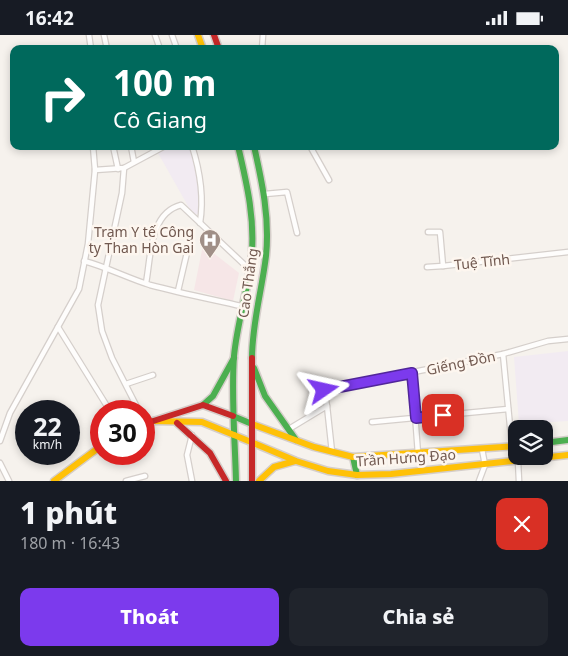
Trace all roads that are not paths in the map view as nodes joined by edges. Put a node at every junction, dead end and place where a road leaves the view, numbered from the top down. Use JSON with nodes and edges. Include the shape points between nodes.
{"nodes":[{"id":1,"x":93,"y":150,"type":"edge"},
{"id":2,"x":114,"y":150,"type":"edge"},
{"id":3,"x":132,"y":150,"type":"edge"},
{"id":4,"x":157,"y":150,"type":"edge"},
{"id":5,"x":193,"y":150,"type":"edge"},
{"id":6,"x":239,"y":150,"type":"edge"},
{"id":7,"x":255,"y":150,"type":"edge"},
{"id":8,"x":312,"y":150,"type":"edge"},
{"id":9,"x":134,"y":162,"type":"junction"},
{"id":10,"x":121,"y":168,"type":"junction"},
{"id":11,"x":95,"y":170,"type":"junction"},
{"id":12,"x":329,"y":180,"type":"dead end"},
{"id":13,"x":265,"y":194,"type":"junction"},
{"id":14,"x":200,"y":223,"type":"junction"},
{"id":15,"x":428,"y":232,"type":"dead end"},
{"id":16,"x":297,"y":233,"type":"dead end"},
{"id":17,"x":190,"y":244,"type":"dead end"},
{"id":18,"x":568,"y":252,"type":"edge"},
{"id":19,"x":84,"y":261,"type":"junction"},
{"id":20,"x":443,"y":266,"type":"junction"},
{"id":21,"x":427,"y":267,"type":"dead end"},
{"id":22,"x":107,"y":268,"type":"junction"},
{"id":23,"x":250,"y":270,"type":"junction"},
{"id":24,"x":146,"y":283,"type":"junction"},
{"id":25,"x":178,"y":291,"type":"junction"},
{"id":26,"x":241,"y":306,"type":"junction"},
{"id":27,"x":58,"y":327,"type":"junction"},
{"id":28,"x":568,"y":339,"type":"edge"},
{"id":29,"x":252,"y":353,"type":"junction"},
{"id":30,"x":503,"y":354,"type":"junction"},
{"id":31,"x":234,"y":357,"type":"junction"},
{"id":32,"x":412,"y":373,"type":"junction"},
{"id":33,"x":153,"y":375,"type":"dead end"},
{"id":34,"x":126,"y":384,"type":"junction"},
{"id":35,"x":103,"y":400,"type":"edge"},
{"id":36,"x":134,"y":400,"type":"edge"},
{"id":37,"x":203,"y":405,"type":"junction"},
{"id":38,"x":326,"y":406,"type":"junction"},
{"id":39,"x":508,"y":409,"type":"junction"},
{"id":40,"x":233,"y":415,"type":"junction"},
{"id":41,"x":416,"y":418,"type":"junction"},
{"id":42,"x":155,"y":420,"type":"edge"},
{"id":43,"x":510,"y":420,"type":"edge"},
{"id":44,"x":155,"y":422,"type":"edge"},
{"id":45,"x":372,"y":422,"type":"dead end"},
{"id":46,"x":177,"y":423,"type":"junction"},
{"id":47,"x":252,"y":424,"type":"junction"},
{"id":48,"x":289,"y":429,"type":"junction"},
{"id":49,"x":192,"y":435,"type":"junction"},
{"id":50,"x":234,"y":435,"type":"junction"},
{"id":51,"x":296,"y":440,"type":"junction"},
{"id":52,"x":568,"y":440,"type":"edge"},
{"id":53,"x":0,"y":441,"type":"edge"},
{"id":54,"x":251,"y":442,"type":"junction"},
{"id":55,"x":553,"y":442,"type":"edge"},
{"id":56,"x":508,"y":447,"type":"edge"},
{"id":57,"x":482,"y":449,"type":"junction"},
{"id":58,"x":332,"y":452,"type":"junction"},
{"id":59,"x":90,"y":454,"type":"edge"},
{"id":60,"x":418,"y":454,"type":"junction"},
{"id":61,"x":568,"y":455,"type":"edge"},
{"id":62,"x":353,"y":457,"type":"junction"},
{"id":63,"x":553,"y":457,"type":"edge"},
{"id":64,"x":296,"y":461,"type":"junction"},
{"id":65,"x":508,"y":462,"type":"edge"},
{"id":66,"x":0,"y":463,"type":"edge"},
{"id":67,"x":485,"y":465,"type":"junction"},
{"id":68,"x":518,"y":465,"type":"edge"},
{"id":69,"x":144,"y":476,"type":"dead end"},
{"id":70,"x":358,"y":478,"type":"edge"},
{"id":71,"x":372,"y":478,"type":"edge"},
{"id":72,"x":9,"y":481,"type":"edge"},
{"id":73,"x":54,"y":481,"type":"edge"},
{"id":74,"x":126,"y":481,"type":"edge"},
{"id":75,"x":192,"y":481,"type":"edge"},
{"id":76,"x":226,"y":481,"type":"edge"},
{"id":77,"x":236,"y":481,"type":"edge"},
{"id":78,"x":252,"y":481,"type":"edge"},
{"id":79,"x":259,"y":481,"type":"edge"},
{"id":80,"x":479,"y":481,"type":"edge"},
{"id":81,"x":519,"y":481,"type":"edge"}],
"edges":[{"from":1,"to":11,"type":"street"},
{"from":2,"to":10,"type":"street"},
{"from":3,"to":9,"type":"street"},
{"from":4,"to":9,"type":"street"},
{"from":5,"to":14,"type":"street","via":[[199,175]]},
{"from":6,"to":23,"type":"main road","name":"Cao Thắng","via":[[251,201]]},
{"from":7,"to":13,"type":"main road","name":"Cao Thắng"},
{"from":8,"to":12,"type":"street"},
{"from":9,"to":10,"type":"street"},
{"from":10,"to":11,"type":"street"},
{"from":10,"to":22,"type":"street","via":[[122,193]]},
{"from":11,"to":19,"type":"street"},
{"from":13,"to":16,"type":"street","via":[[288,192]]},
{"from":13,"to":29,"type":"main road","name":"Cao Thắng","via":[[266,255]]},
{"from":14,"to":23,"type":"street"},
{"from":14,"to":24,"type":"street","via":[[180,205],[160,219]]},
{"from":15,"to":20,"type":"street","name":"Tuệ Tĩnh","via":[[440,232]]},
{"from":17,"to":25,"type":"street"},
{"from":18,"to":20,"type":"street","name":"Tuệ Tĩnh"},
{"from":19,"to":22,"type":"street"},
{"from":19,"to":27,"type":"street","via":[[79,289]]},
{"from":20,"to":21,"type":"street"},
{"from":22,"to":24,"type":"street"},
{"from":22,"to":34,"type":"street","via":[[98,305],[99,320],[112,358]]},
{"from":23,"to":26,"type":"main road","name":"Cao Thắng"},
{"from":24,"to":25,"type":"street"},
{"from":25,"to":26,"type":"street"},
{"from":26,"to":31,"type":"main road","name":"Cao Thắng"},
{"from":27,"to":35,"type":"street"},
{"from":27,"to":53,"type":"street","via":[[10,413]]},
{"from":28,"to":30,"type":"street","name":"Giếng Đồn","via":[[548,341]]},
{"from":29,"to":47,"type":"main road","name":"Cao Thắng"},
{"from":29,"to":48,"type":"main road","via":[[257,379]]},
{"from":30,"to":32,"type":"street","name":"Giếng Đồn"},
{"from":30,"to":39,"type":"street"},
{"from":31,"to":37,"type":"main road","via":[[216,391]]},
{"from":31,"to":40,"type":"main road","name":"Cao Thắng"},
{"from":32,"to":38,"type":"street","name":"Giếng Đồn","via":[[324,390]]},
{"from":32,"to":41,"type":"street"},
{"from":33,"to":34,"type":"street"},
{"from":34,"to":36,"type":"street"},
{"from":37,"to":40,"type":"main road","name":"Trần Hưng Đạo"},
{"from":37,"to":42,"type":"main road"},
{"from":38,"to":48,"type":"street"},
{"from":38,"to":58,"type":"street"},
{"from":39,"to":41,"type":"street"},
{"from":39,"to":43,"type":"street"},
{"from":40,"to":47,"type":"main road","name":"Trần Hưng Đạo"},
{"from":40,"to":50,"type":"main road","name":"Cao Thắng"},
{"from":41,"to":45,"type":"street"},
{"from":41,"to":60,"type":"street"},
{"from":44,"to":46,"type":"main road","name":"Trần Hưng Đạo"},
{"from":46,"to":49,"type":"main road"},
{"from":46,"to":50,"type":"main road","name":"Trần Hưng Đạo","via":[[202,422]]},
{"from":47,"to":51,"type":"main road","name":"Trần Hưng Đạo"},
{"from":47,"to":54,"type":"main road","name":"Cao Thắng"},
{"from":48,"to":51,"type":"main road"},
{"from":49,"to":75,"type":"street","via":[[187,455]]},
{"from":49,"to":76,"type":"main road","via":[[210,453]]},
{"from":50,"to":54,"type":"main road","name":"Trần Hưng Đạo"},
{"from":50,"to":77,"type":"main road","name":"Cao Thắng"},
{"from":51,"to":58,"type":"main road","name":"Trần Hưng Đạo"},
{"from":52,"to":55,"type":"main road"},
{"from":54,"to":64,"type":"main road","name":"Trần Hưng Đạo"},
{"from":54,"to":78,"type":"main road","name":"Cao Thắng"},
{"from":56,"to":57,"type":"main road","name":"Trần Hưng Đạo"},
{"from":57,"to":60,"type":"main road","name":"Trần Hưng Đạo"},
{"from":57,"to":67,"type":"street"},
{"from":58,"to":62,"type":"main road","name":"Trần Hưng Đạo"},
{"from":59,"to":73,"type":"main road"},
{"from":60,"to":62,"type":"main road","name":"Trần Hưng Đạo"},
{"from":61,"to":63,"type":"main road","name":"Trần Hưng Đạo"},
{"from":62,"to":70,"type":"main road"},
{"from":64,"to":70,"type":"main road","name":"Trần Hưng Đạo"},
{"from":64,"to":79,"type":"main road","via":[[276,465]]},
{"from":65,"to":67,"type":"main road","name":"Trần Hưng Đạo"},
{"from":66,"to":72,"type":"street"},
{"from":67,"to":71,"type":"main road","name":"Trần Hưng Đạo"},
{"from":67,"to":80,"type":"street"},
{"from":68,"to":81,"type":"street"},
{"from":69,"to":74,"type":"street"},
{"from":70,"to":71,"type":"main road","name":"Trần Hưng Đạo"}]}
